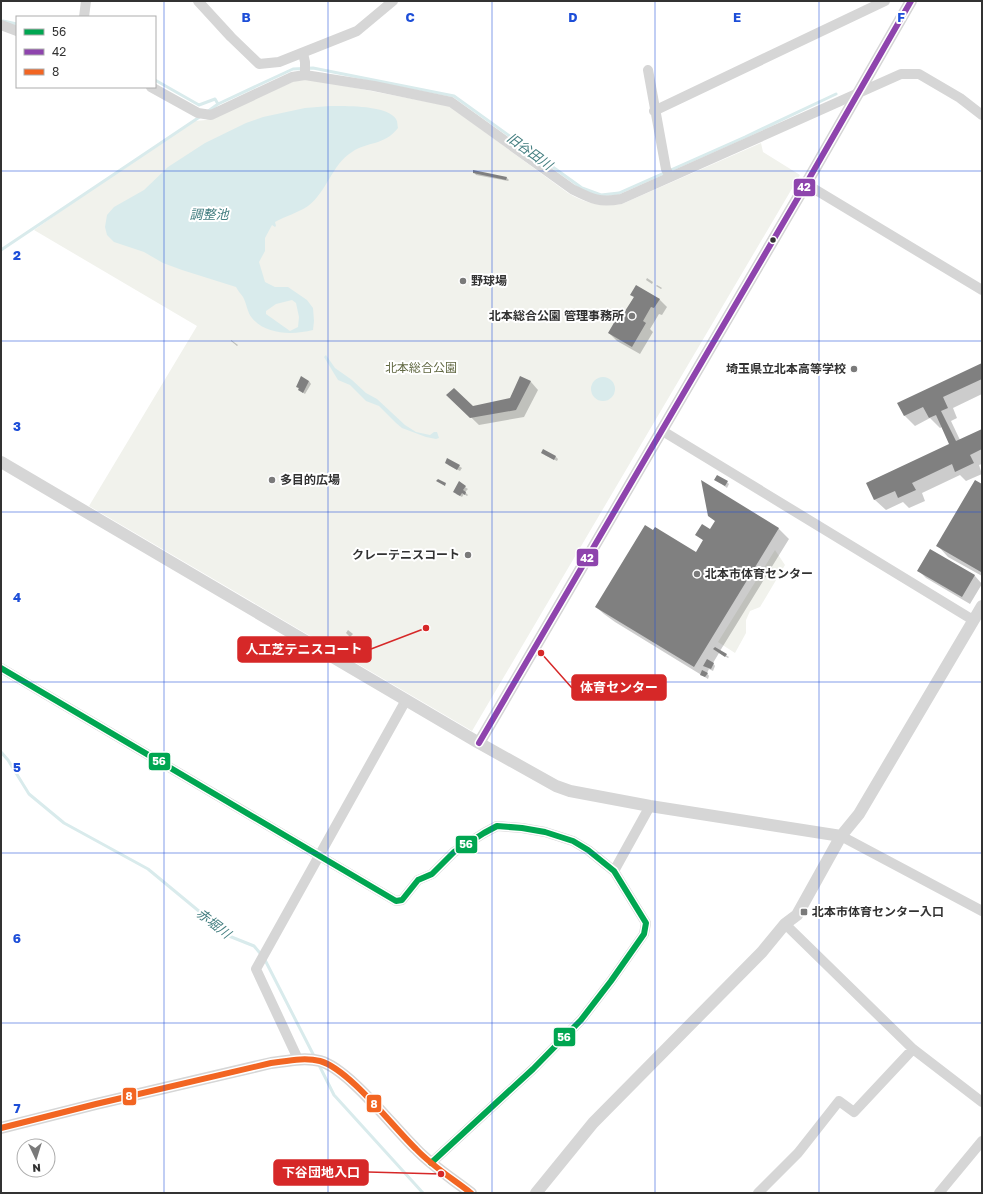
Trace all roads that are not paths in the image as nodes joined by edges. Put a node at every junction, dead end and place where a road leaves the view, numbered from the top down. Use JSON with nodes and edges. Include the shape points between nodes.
{"nodes":[{"id":1,"x":86,"y":1,"type":"edge"},
{"id":2,"x":198,"y":1,"type":"edge"},
{"id":3,"x":394,"y":1,"type":"edge"},
{"id":4,"x":885,"y":1,"type":"edge"},
{"id":5,"x":911,"y":1,"type":"edge"},
{"id":6,"x":84,"y":16,"type":"edge"},
{"id":7,"x":1,"y":26,"type":"edge"},
{"id":8,"x":16,"y":31,"type":"edge"},
{"id":9,"x":305,"y":65,"type":"junction"},
{"id":10,"x":648,"y":70,"type":"dead end"},
{"id":11,"x":153,"y":88,"type":"edge"},
{"id":12,"x":858,"y":92,"type":"junction"},
{"id":13,"x":654,"y":111,"type":"junction"},
{"id":14,"x":982,"y":115,"type":"edge"},
{"id":15,"x":670,"y":177,"type":"junction"},
{"id":16,"x":806,"y":184,"type":"junction"},
{"id":17,"x":982,"y":290,"type":"edge"},
{"id":18,"x":661,"y":430,"type":"junction"},
{"id":19,"x":1,"y":462,"type":"edge"},
{"id":20,"x":982,"y":606,"type":"edge"},
{"id":21,"x":973,"y":620,"type":"junction"},
{"id":22,"x":1,"y":668,"type":"edge"},
{"id":23,"x":406,"y":700,"type":"junction"},
{"id":24,"x":478,"y":743,"type":"junction"},
{"id":25,"x":650,"y":806,"type":"junction"},
{"id":26,"x":841,"y":836,"type":"junction"},
{"id":27,"x":319,"y":856,"type":"junction"},
{"id":28,"x":614,"y":871,"type":"junction"},
{"id":29,"x":982,"y":911,"type":"edge"},
{"id":30,"x":785,"y":924,"type":"junction"},
{"id":31,"x":913,"y":1049,"type":"junction"},
{"id":32,"x":298,"y":1059,"type":"junction"},
{"id":33,"x":982,"y":1102,"type":"edge"},
{"id":34,"x":1,"y":1128,"type":"edge"},
{"id":35,"x":982,"y":1141,"type":"edge"},
{"id":36,"x":431,"y":1163,"type":"junction"},
{"id":37,"x":471,"y":1193,"type":"edge"},
{"id":38,"x":536,"y":1193,"type":"edge"},
{"id":39,"x":758,"y":1193,"type":"edge"},
{"id":40,"x":939,"y":1193,"type":"edge"}],
"edges":[{"from":1,"to":6,"type":"street"},
{"from":2,"to":9,"type":"street","via":[[259,64],[279,62]]},
{"from":3,"to":9,"type":"street","via":[[357,31]]},
{"from":4,"to":13,"type":"street"},
{"from":5,"to":12,"type":"street"},
{"from":7,"to":8,"type":"street"},
{"from":9,"to":11,"type":"street","via":[[292,77],[211,115],[198,113]]},
{"from":9,"to":15,"type":"street","via":[[374,86],[451,102],[572,189],[593,199],[621,199]]},
{"from":10,"to":13,"type":"street"},
{"from":12,"to":14,"type":"street","via":[[901,74],[919,74],[960,98]]},
{"from":12,"to":15,"type":"street"},
{"from":12,"to":16,"type":"street"},
{"from":13,"to":15,"type":"street","via":[[666,169]]},
{"from":16,"to":17,"type":"street"},
{"from":16,"to":18,"type":"street"},
{"from":18,"to":21,"type":"street"},
{"from":18,"to":24,"type":"street"},
{"from":19,"to":23,"type":"street"},
{"from":20,"to":21,"type":"street"},
{"from":21,"to":26,"type":"street","via":[[859,814]]},
{"from":22,"to":27,"type":"street"},
{"from":23,"to":24,"type":"street"},
{"from":23,"to":27,"type":"street"},
{"from":24,"to":25,"type":"street","via":[[556,786]]},
{"from":25,"to":26,"type":"street"},
{"from":25,"to":28,"type":"street"},
{"from":26,"to":29,"type":"street"},
{"from":26,"to":30,"type":"street","via":[[797,915]]},
{"from":27,"to":28,"type":"street","via":[[396,902],[402,900],[418,880],[432,874],[454,852],[497,826],[545,832],[573,841]]},
{"from":27,"to":32,"type":"street","via":[[256,969]]},
{"from":28,"to":36,"type":"street","via":[[646,923],[644,934],[581,1020],[533,1069]]},
{"from":30,"to":31,"type":"street"},
{"from":30,"to":38,"type":"street","via":[[762,952],[593,1123]]},
{"from":31,"to":33,"type":"street"},
{"from":31,"to":39,"type":"street","via":[[854,1112],[839,1101],[798,1153]]},
{"from":32,"to":34,"type":"street","via":[[271,1063]]},
{"from":32,"to":36,"type":"street","via":[[320,1061],[336,1068],[356,1085]]},
{"from":35,"to":40,"type":"street"},
{"from":36,"to":37,"type":"street"}]}
